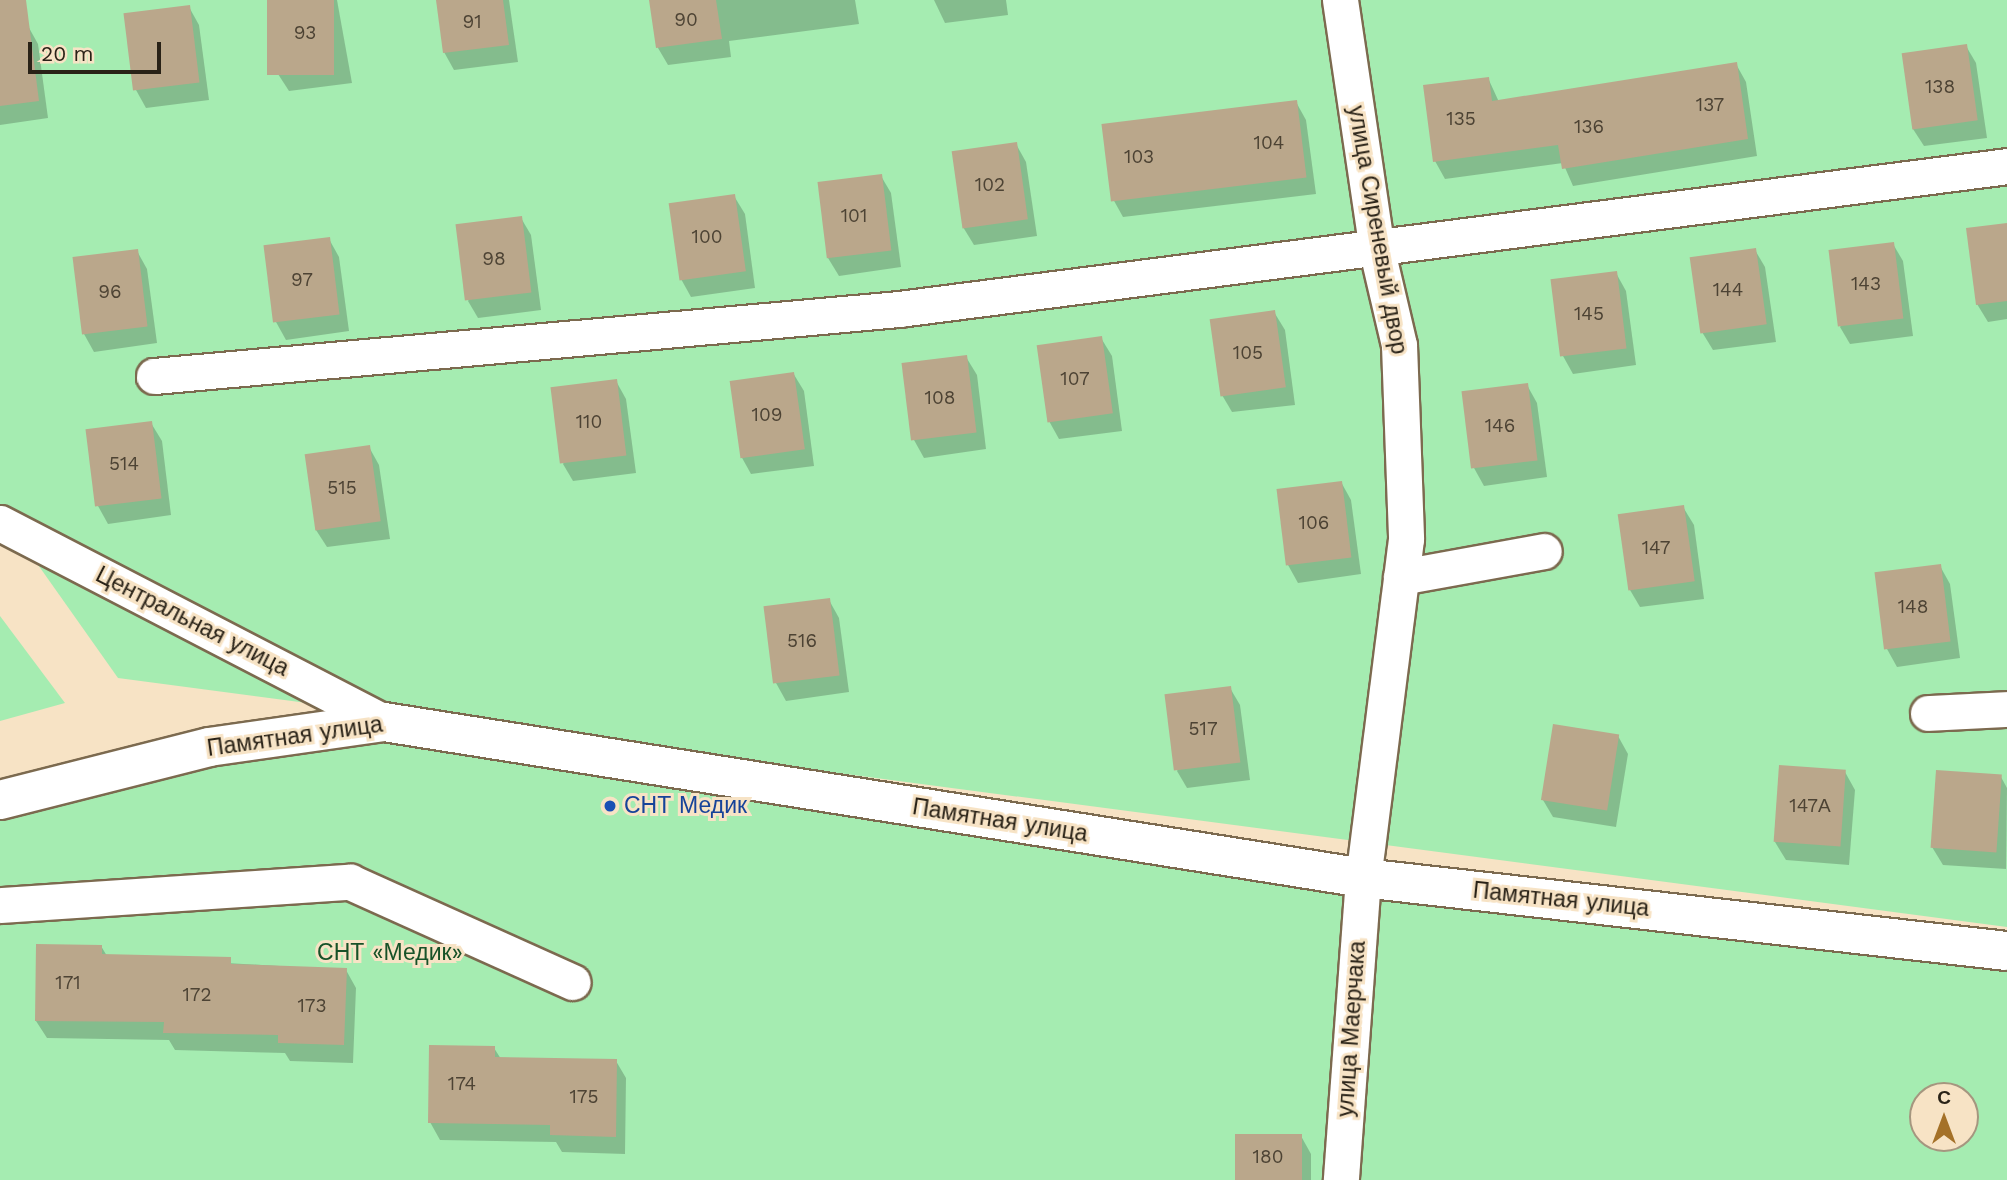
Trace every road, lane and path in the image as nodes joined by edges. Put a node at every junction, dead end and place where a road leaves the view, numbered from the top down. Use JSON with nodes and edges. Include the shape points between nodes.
{"nodes":[{"id":1,"x":1340,"y":0,"type":"edge"},
{"id":2,"x":2007,"y":166,"type":"edge"},
{"id":3,"x":1377,"y":251,"type":"junction"},
{"id":4,"x":154,"y":376,"type":"dead end"},
{"id":5,"x":0,"y":523,"type":"edge"},
{"id":6,"x":1544,"y":551,"type":"dead end"},
{"id":7,"x":1401,"y":577,"type":"junction"},
{"id":8,"x":2007,"y":709,"type":"edge"},
{"id":9,"x":1928,"y":713,"type":"dead end"},
{"id":10,"x":384,"y":722,"type":"junction"},
{"id":11,"x":0,"y":800,"type":"edge"},
{"id":12,"x":1363,"y":878,"type":"junction"},
{"id":13,"x":0,"y":905,"type":"edge"},
{"id":14,"x":2007,"y":951,"type":"edge"},
{"id":15,"x":573,"y":982,"type":"dead end"},
{"id":16,"x":1341,"y":1180,"type":"edge"}],
"edges":[{"from":1,"to":3,"type":"street","name":"улица Сиреневый двор"},
{"from":2,"to":3,"type":"street"},
{"from":3,"to":4,"type":"street","via":[[899,309]]},
{"from":3,"to":7,"type":"street","name":"улица Сиреневый двор","via":[[1399,345],[1406,539]]},
{"from":5,"to":10,"type":"street","name":"Центральная улица"},
{"from":6,"to":7,"type":"street"},
{"from":7,"to":12,"type":"street","name":"улица Сиреневый двор"},
{"from":8,"to":9,"type":"street"},
{"from":10,"to":11,"type":"street","name":"Памятная улица","via":[[209,747]]},
{"from":10,"to":12,"type":"street","name":"Памятная улица"},
{"from":12,"to":14,"type":"street","name":"Памятная улица"},
{"from":12,"to":16,"type":"street","name":"улица Маерчака"},
{"from":13,"to":15,"type":"street","via":[[350,882]]}]}
